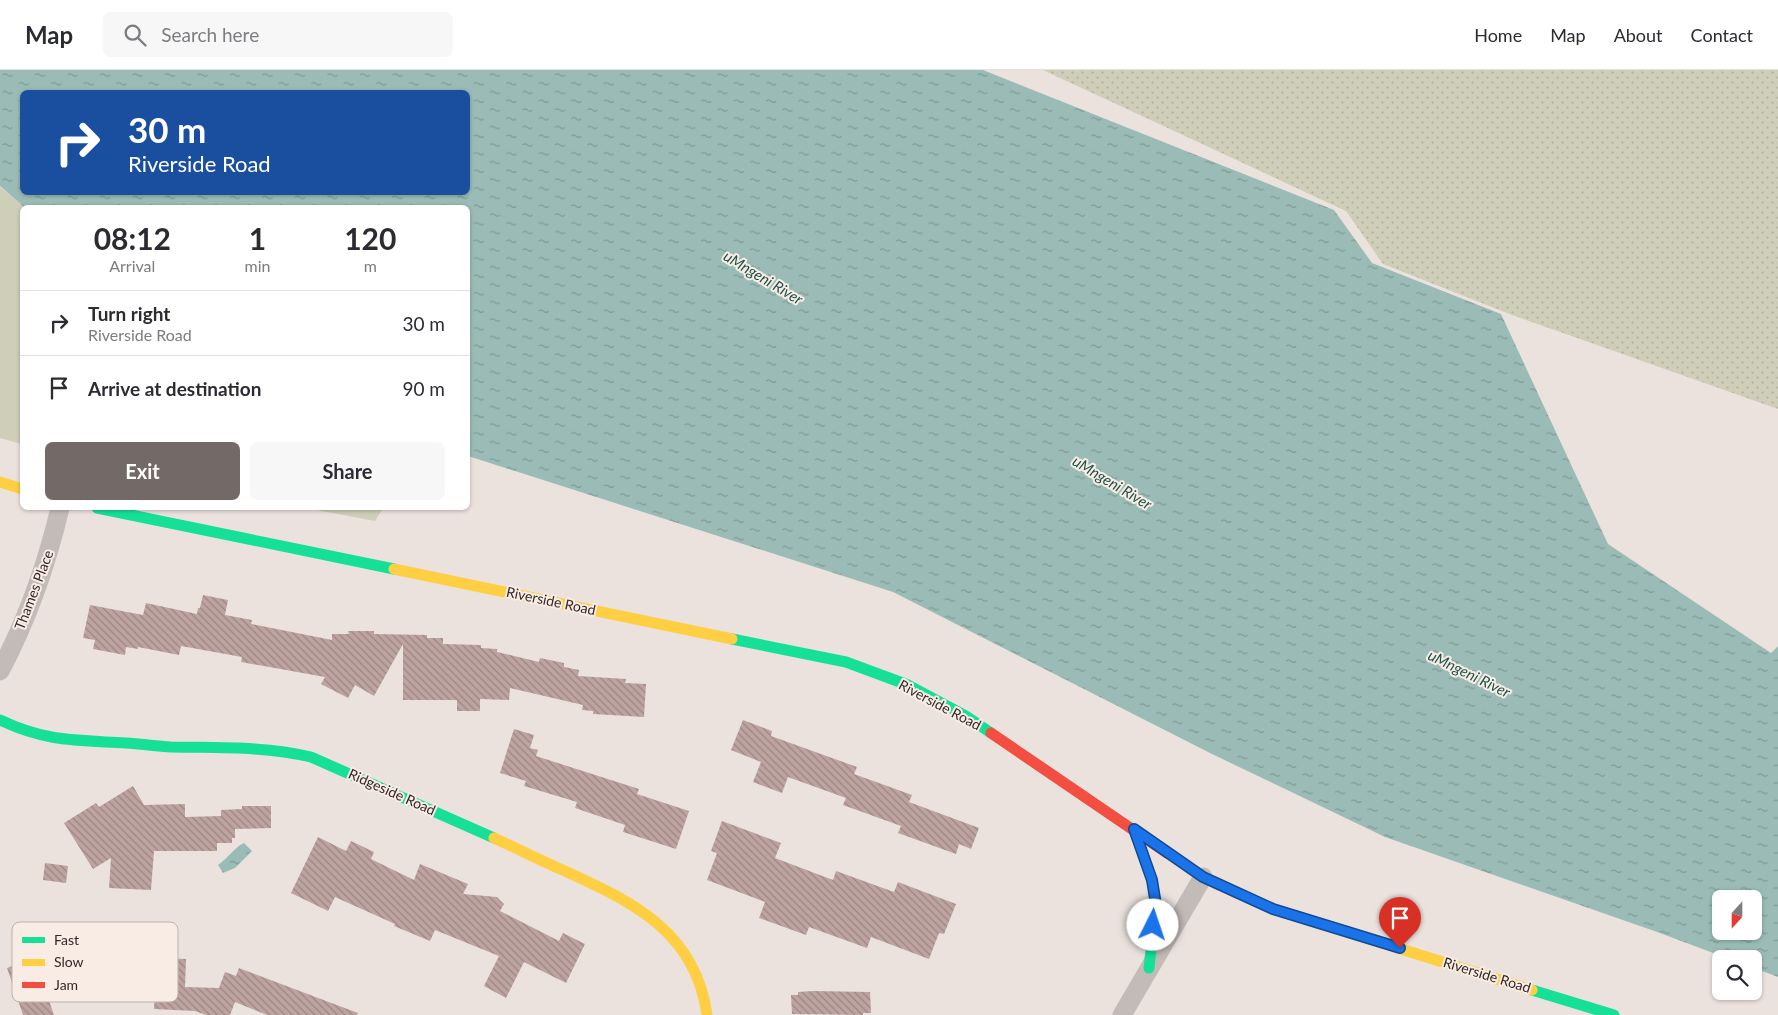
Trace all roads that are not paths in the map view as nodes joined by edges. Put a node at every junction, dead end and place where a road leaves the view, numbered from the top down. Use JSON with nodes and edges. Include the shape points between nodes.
{"nodes":[{"id":1,"x":0,"y":482,"type":"edge"},
{"id":2,"x":20,"y":488,"type":"edge"},
{"id":3,"x":60,"y":510,"type":"edge"},
{"id":4,"x":107,"y":510,"type":"edge"},
{"id":5,"x":0,"y":671,"type":"edge"},
{"id":6,"x":0,"y":720,"type":"edge"},
{"id":7,"x":1134,"y":829,"type":"junction"},
{"id":8,"x":1203,"y":877,"type":"junction"},
{"id":9,"x":1149,"y":968,"type":"junction"},
{"id":10,"x":707,"y":1015,"type":"edge"},
{"id":11,"x":1122,"y":1015,"type":"edge"},
{"id":12,"x":1614,"y":1015,"type":"edge"}],
"edges":[{"from":1,"to":2,"type":"main road"},
{"from":3,"to":5,"type":"street","name":"Thames Place","via":[[51,546]]},
{"from":4,"to":7,"type":"main road","name":"Riverside Road","via":[[846,662],[908,685],[966,716]]},
{"from":6,"to":10,"type":"main road","name":"Ridgeside Road","via":[[52,740],[266,748],[311,757],[484,832],[597,887],[656,920],[680,947],[698,978]]},
{"from":7,"to":8,"type":"main road","name":"Riverside Road"},
{"from":7,"to":9,"type":"main road","via":[[1152,880],[1156,905]]},
{"from":8,"to":9,"type":"street"},
{"from":8,"to":12,"type":"main road","name":"Riverside Road","via":[[1273,909]]},
{"from":9,"to":11,"type":"street"}]}
